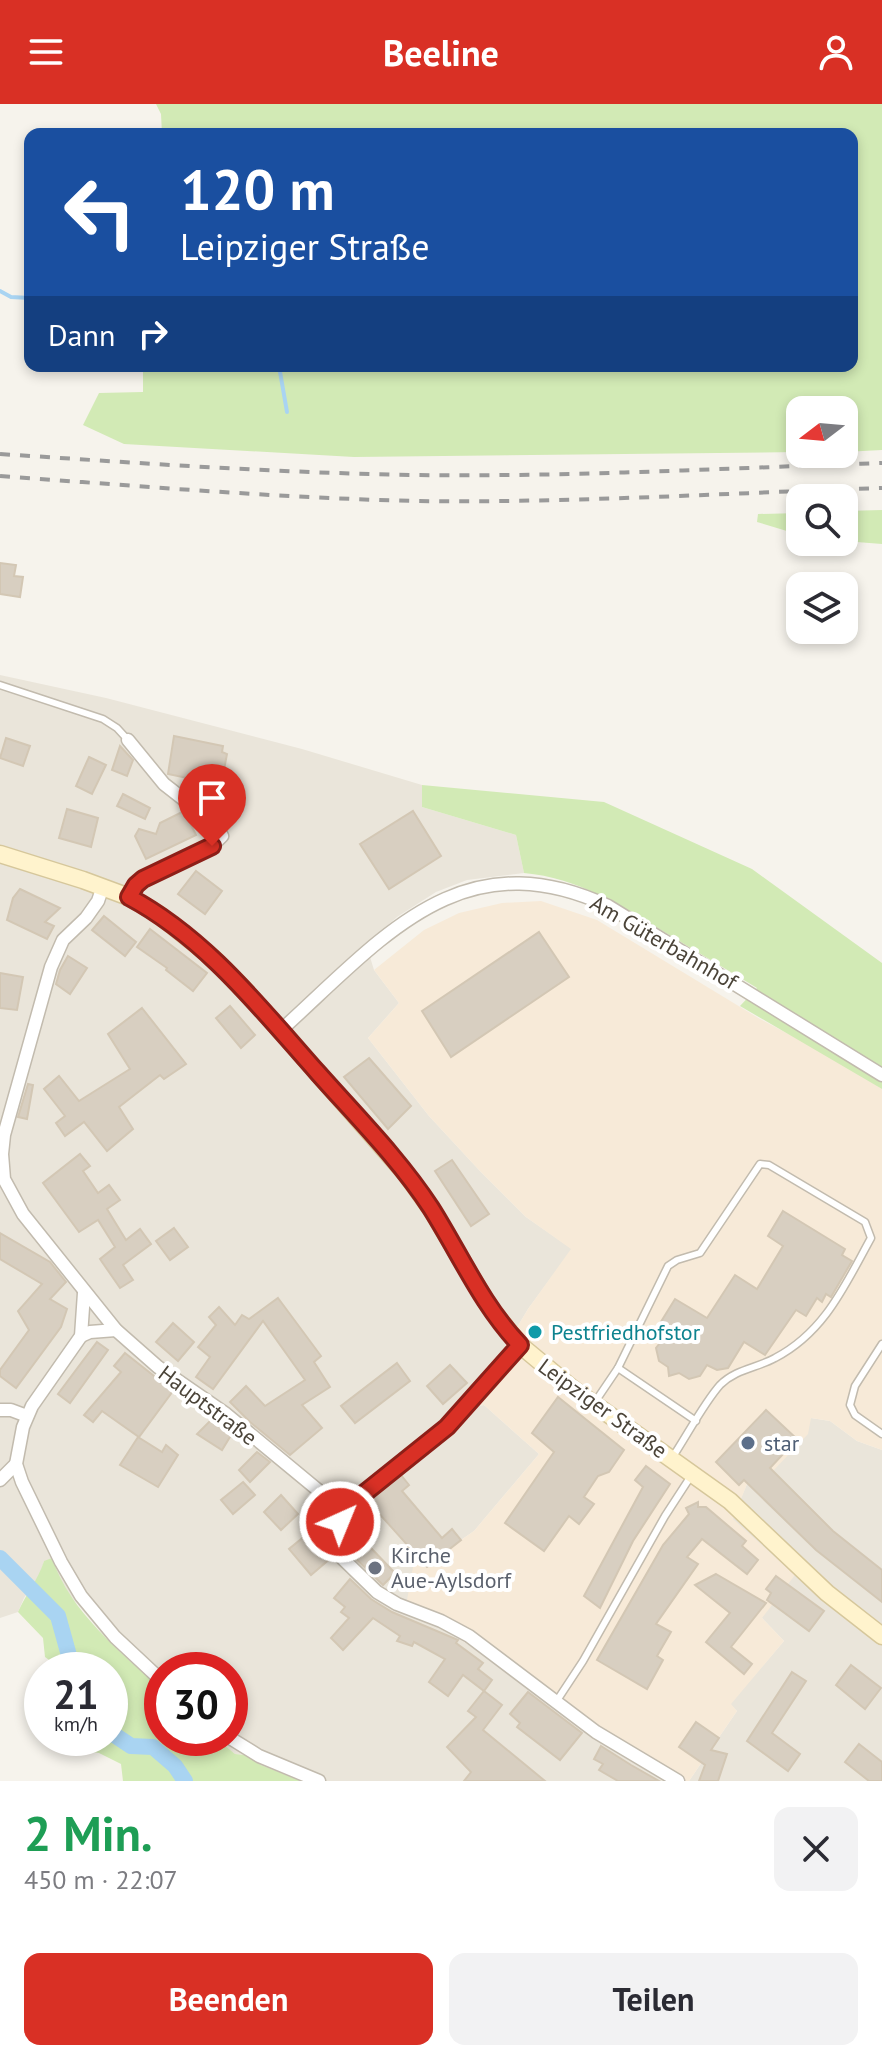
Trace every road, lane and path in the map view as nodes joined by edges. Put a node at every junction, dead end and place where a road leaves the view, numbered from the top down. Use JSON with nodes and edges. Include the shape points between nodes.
{"nodes":[{"id":1,"x":0,"y":685,"type":"edge"},
{"id":2,"x":128,"y":740,"type":"joint"},
{"id":3,"x":0,"y":854,"type":"edge"},
{"id":4,"x":103,"y":886,"type":"junction"},
{"id":5,"x":129,"y":897,"type":"junction"},
{"id":6,"x":280,"y":1031,"type":"junction"},
{"id":7,"x":882,"y":1075,"type":"edge"},
{"id":8,"x":2,"y":1134,"type":"edge"},
{"id":9,"x":84,"y":1293,"type":"junction"},
{"id":10,"x":116,"y":1330,"type":"junction"},
{"id":11,"x":81,"y":1336,"type":"junction"},
{"id":12,"x":882,"y":1344,"type":"edge"},
{"id":13,"x":520,"y":1345,"type":"junction"},
{"id":14,"x":618,"y":1368,"type":"junction"},
{"id":15,"x":594,"y":1403,"type":"junction"},
{"id":16,"x":0,"y":1410,"type":"edge"},
{"id":17,"x":27,"y":1416,"type":"junction"},
{"id":18,"x":696,"y":1421,"type":"junction"},
{"id":19,"x":882,"y":1434,"type":"edge"},
{"id":20,"x":672,"y":1458,"type":"junction"},
{"id":21,"x":16,"y":1464,"type":"junction"},
{"id":22,"x":693,"y":1473,"type":"junction"},
{"id":23,"x":0,"y":1480,"type":"edge"},
{"id":24,"x":341,"y":1512,"type":"junction"},
{"id":25,"x":882,"y":1636,"type":"edge"},
{"id":26,"x":144,"y":1664,"type":"edge"},
{"id":27,"x":556,"y":1702,"type":"junction"},
{"id":28,"x":248,"y":1749,"type":"edge"},
{"id":29,"x":319,"y":1781,"type":"edge"},
{"id":30,"x":678,"y":1781,"type":"edge"}],
"edges":[{"from":1,"to":2,"type":"lane","via":[[103,719]]},
{"from":2,"to":5,"type":"street","via":[[164,784],[214,823],[222,836],[212,846],[143,879]]},
{"from":3,"to":4,"type":"street","name":"Leipziger Straße"},
{"from":4,"to":5,"type":"street","name":"Leipziger Straße"},
{"from":4,"to":8,"type":"street","name":"Hauptstraße","via":[[92,910],[59,947]]},
{"from":5,"to":6,"type":"street","name":"Leipziger Straße","via":[[213,958]]},
{"from":6,"to":7,"type":"street","name":"Am Güterbahnhof","via":[[427,906],[467,890],[527,883],[565,889],[608,906]]},
{"from":6,"to":13,"type":"street","name":"Leipziger Straße","via":[[413,1182],[490,1308]]},
{"from":8,"to":9,"type":"street","name":"Hauptstraße","via":[[2,1166],[14,1200]]},
{"from":9,"to":10,"type":"street","name":"Hauptstraße"},
{"from":9,"to":11,"type":"street"},
{"from":10,"to":11,"type":"street"},
{"from":10,"to":24,"type":"street","name":"Hauptstraße","via":[[306,1478]]},
{"from":11,"to":17,"type":"street"},
{"from":12,"to":19,"type":"lane","via":[[855,1386],[850,1405],[855,1415]]},
{"from":13,"to":15,"type":"street","name":"Leipziger Straße"},
{"from":13,"to":24,"type":"street","via":[[447,1427]]},
{"from":14,"to":15,"type":"lane"},
{"from":14,"to":18,"type":"lane"},
{"from":14,"to":18,"type":"lane","via":[[668,1266],[700,1253],[760,1164],[865,1222],[871,1238],[822,1322],[775,1358],[734,1374],[719,1386]]},
{"from":15,"to":20,"type":"street","name":"Leipziger Straße"},
{"from":16,"to":17,"type":"street"},
{"from":17,"to":21,"type":"street"},
{"from":18,"to":20,"type":"lane"},
{"from":20,"to":22,"type":"street","name":"Leipziger Straße"},
{"from":21,"to":23,"type":"street"},
{"from":21,"to":26,"type":"street","via":[[81,1596]]},
{"from":22,"to":25,"type":"street","name":"Leipziger Straße"},
{"from":22,"to":27,"type":"lane"},
{"from":24,"to":27,"type":"street","via":[[339,1551],[352,1570],[390,1601],[478,1642]]},
{"from":27,"to":30,"type":"street"},
{"from":28,"to":29,"type":"street"}]}
